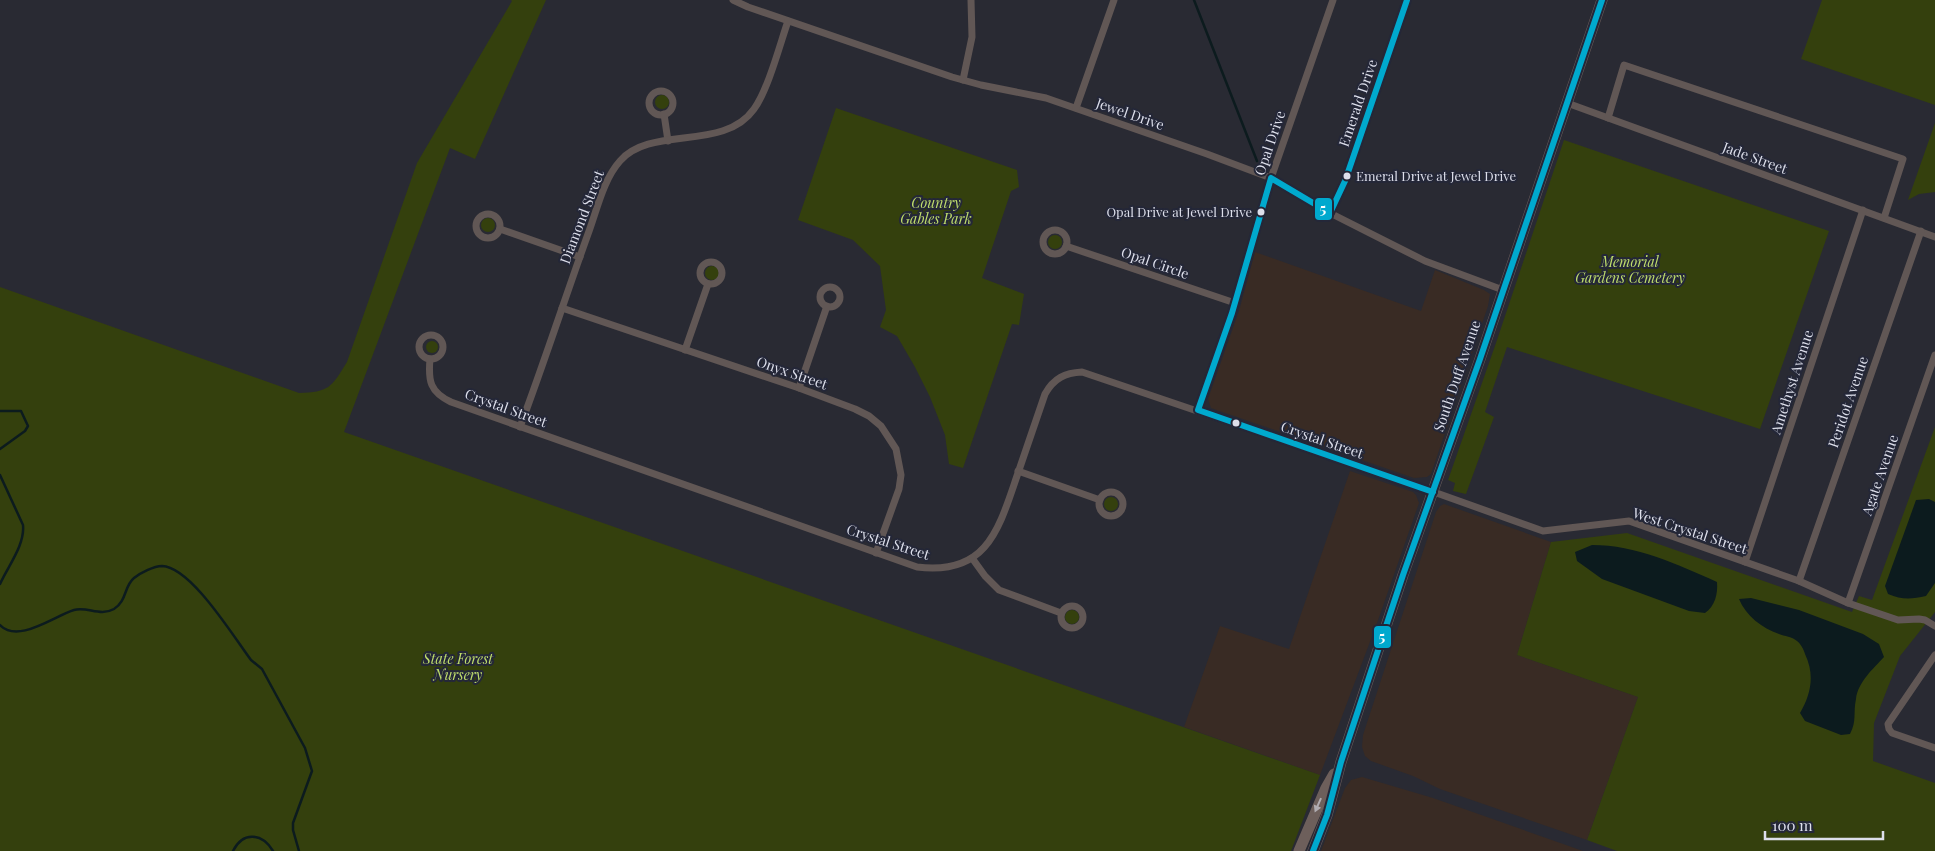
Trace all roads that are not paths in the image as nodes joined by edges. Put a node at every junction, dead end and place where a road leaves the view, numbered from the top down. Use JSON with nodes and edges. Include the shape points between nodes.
{"nodes":[{"id":1,"x":733,"y":0,"type":"edge"},
{"id":2,"x":971,"y":0,"type":"edge"},
{"id":3,"x":1114,"y":0,"type":"edge"},
{"id":4,"x":1333,"y":0,"type":"edge"},
{"id":5,"x":1407,"y":0,"type":"edge"},
{"id":6,"x":1602,"y":0,"type":"edge"},
{"id":7,"x":788,"y":21,"type":"junction"},
{"id":8,"x":963,"y":80,"type":"junction"},
{"id":9,"x":1567,"y":103,"type":"junction"},
{"id":10,"x":1076,"y":108,"type":"junction"},
{"id":11,"x":664,"y":114,"type":"dead end"},
{"id":12,"x":1608,"y":118,"type":"junction"},
{"id":13,"x":668,"y":141,"type":"junction"},
{"id":14,"x":1271,"y":178,"type":"junction"},
{"id":15,"x":1863,"y":210,"type":"junction"},
{"id":16,"x":1330,"y":213,"type":"junction"},
{"id":17,"x":1884,"y":218,"type":"junction"},
{"id":18,"x":500,"y":229,"type":"dead end"},
{"id":19,"x":1921,"y":232,"type":"junction"},
{"id":20,"x":1935,"y":237,"type":"edge"},
{"id":21,"x":1066,"y":246,"type":"dead end"},
{"id":22,"x":580,"y":257,"type":"junction"},
{"id":23,"x":708,"y":284,"type":"dead end"},
{"id":24,"x":1503,"y":290,"type":"junction"},
{"id":25,"x":1235,"y":303,"type":"junction"},
{"id":26,"x":827,"y":306,"type":"dead end"},
{"id":27,"x":562,"y":308,"type":"junction"},
{"id":28,"x":685,"y":350,"type":"junction"},
{"id":29,"x":1935,"y":355,"type":"edge"},
{"id":30,"x":430,"y":359,"type":"dead end"},
{"id":31,"x":799,"y":388,"type":"junction"},
{"id":32,"x":1198,"y":410,"type":"junction"},
{"id":33,"x":520,"y":427,"type":"junction"},
{"id":34,"x":1018,"y":471,"type":"junction"},
{"id":35,"x":1433,"y":492,"type":"junction"},
{"id":36,"x":1100,"y":500,"type":"dead end"},
{"id":37,"x":876,"y":553,"type":"junction"},
{"id":38,"x":972,"y":558,"type":"junction"},
{"id":39,"x":1745,"y":562,"type":"junction"},
{"id":40,"x":1799,"y":581,"type":"junction"},
{"id":41,"x":1848,"y":603,"type":"junction"},
{"id":42,"x":1061,"y":613,"type":"dead end"},
{"id":43,"x":1935,"y":626,"type":"edge"},
{"id":44,"x":1935,"y":655,"type":"edge"},
{"id":45,"x":1935,"y":748,"type":"edge"},
{"id":46,"x":1341,"y":762,"type":"junction"},
{"id":47,"x":1299,"y":851,"type":"edge"},
{"id":48,"x":1313,"y":851,"type":"edge"}],
"edges":[{"from":1,"to":7,"type":"street","name":"Jewel Drive"},
{"from":2,"to":8,"type":"street","via":[[972,37]]},
{"from":3,"to":10,"type":"street"},
{"from":4,"to":14,"type":"street","name":"Opal Drive"},
{"from":5,"to":16,"type":"street","name":"Emerald Drive","via":[[1345,181]]},
{"from":6,"to":9,"type":"main road","name":"South Duff Avenue"},
{"from":7,"to":8,"type":"street","name":"Jewel Drive"},
{"from":7,"to":13,"type":"street","name":"Diamond Street","via":[[761,97],[745,120],[722,132]]},
{"from":8,"to":10,"type":"street","name":"Jewel Drive"},
{"from":9,"to":12,"type":"street","name":"Jade Street"},
{"from":9,"to":24,"type":"main road","name":"South Duff Avenue"},
{"from":10,"to":14,"type":"street","name":"Jewel Drive"},
{"from":11,"to":13,"type":"street"},
{"from":12,"to":15,"type":"street","name":"Jade Street"},
{"from":12,"to":17,"type":"street","via":[[1624,65],[1903,159]]},
{"from":13,"to":22,"type":"street","name":"Diamond Street","via":[[630,152],[614,169]]},
{"from":14,"to":16,"type":"street","name":"Jewel Drive"},
{"from":14,"to":25,"type":"street","name":"Opal Drive"},
{"from":15,"to":17,"type":"street","name":"Jade Street"},
{"from":15,"to":39,"type":"street","name":"Amethyst Avenue"},
{"from":16,"to":24,"type":"street","name":"Jewel Drive","via":[[1425,261]]},
{"from":17,"to":19,"type":"street","name":"Jade Street"},
{"from":18,"to":22,"type":"street"},
{"from":19,"to":20,"type":"street","name":"Jade Street"},
{"from":19,"to":40,"type":"street","name":"Peridot Avenue"},
{"from":21,"to":25,"type":"street","name":"Opal Circle"},
{"from":22,"to":27,"type":"street","name":"Diamond Street"},
{"from":23,"to":28,"type":"street"},
{"from":24,"to":35,"type":"main road","name":"South Duff Avenue"},
{"from":25,"to":32,"type":"street","name":"Opal Drive"},
{"from":26,"to":31,"type":"street"},
{"from":27,"to":28,"type":"street","name":"Onyx Street"},
{"from":27,"to":33,"type":"street","name":"Diamond Street"},
{"from":28,"to":31,"type":"street","name":"Onyx Street"},
{"from":29,"to":41,"type":"street","name":"Agate Avenue"},
{"from":30,"to":33,"type":"street","name":"Crystal Street","via":[[429,380],[442,398]]},
{"from":31,"to":37,"type":"street","name":"Onyx Street","via":[[869,416],[881,426],[896,449],[901,475],[899,489]]},
{"from":32,"to":34,"type":"street","name":"Crystal Street","via":[[1088,374],[1063,375],[1045,394]]},
{"from":32,"to":35,"type":"street","name":"Crystal Street"},
{"from":33,"to":37,"type":"street","name":"Crystal Street"},
{"from":34,"to":36,"type":"street"},
{"from":34,"to":38,"type":"street","name":"Crystal Street","via":[[995,535]]},
{"from":35,"to":39,"type":"street","name":"West Crystal Street","via":[[1542,531],[1629,522]]},
{"from":35,"to":46,"type":"main road","name":"South Duff Avenue"},
{"from":37,"to":38,"type":"street","name":"Crystal Street","via":[[917,567],[934,569],[949,568]]},
{"from":38,"to":42,"type":"street","via":[[1000,590]]},
{"from":39,"to":40,"type":"street","name":"West Crystal Street"},
{"from":40,"to":41,"type":"street","name":"West Crystal Street"},
{"from":41,"to":43,"type":"street","name":"West Crystal Street","via":[[1898,620],[1919,619]]},
{"from":44,"to":45,"type":"street","via":[[1888,724],[1892,734]]},
{"from":46,"to":47,"type":"main road","name":"South Duff Avenue","one_way":true},
{"from":46,"to":48,"type":"main road","name":"South Duff Avenue","via":[[1327,815]]}]}
